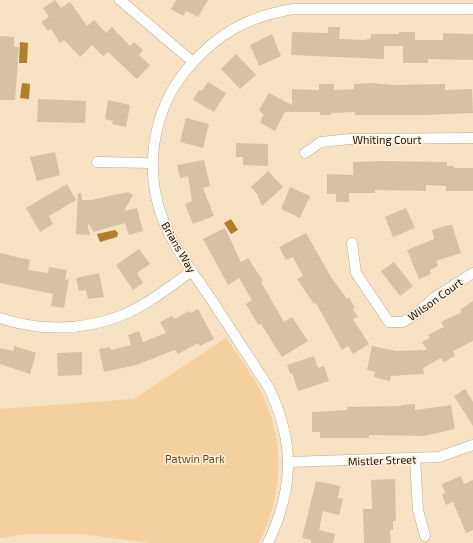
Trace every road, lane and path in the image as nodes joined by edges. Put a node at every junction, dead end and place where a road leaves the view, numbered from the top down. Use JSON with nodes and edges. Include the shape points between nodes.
{"nodes":[{"id":1,"x":120,"y":0,"type":"edge"},
{"id":2,"x":414,"y":5,"type":"edge"},
{"id":3,"x":473,"y":9,"type":"edge"},
{"id":4,"x":193,"y":62,"type":"junction"},
{"id":5,"x":473,"y":138,"type":"edge"},
{"id":6,"x":305,"y":153,"type":"dead end"},
{"id":7,"x":97,"y":162,"type":"dead end"},
{"id":8,"x":153,"y":163,"type":"junction"},
{"id":9,"x":352,"y":243,"type":"dead end"},
{"id":10,"x":192,"y":271,"type":"junction"},
{"id":11,"x":473,"y":273,"type":"edge"},
{"id":12,"x":0,"y":318,"type":"edge"},
{"id":13,"x":473,"y":445,"type":"edge"},
{"id":14,"x":416,"y":459,"type":"junction"},
{"id":15,"x":288,"y":462,"type":"junction"},
{"id":16,"x":425,"y":536,"type":"dead end"},
{"id":17,"x":268,"y":543,"type":"edge"}],
"edges":[{"from":1,"to":4,"type":"street"},
{"from":2,"to":3,"type":"street","name":"Brians Way"},
{"from":2,"to":4,"type":"street","name":"Brians Way","via":[[271,13],[256,17],[224,34]]},
{"from":4,"to":8,"type":"street","name":"Brians Way","via":[[180,78],[164,106],[156,131]]},
{"from":5,"to":6,"type":"street","name":"Whiting Court","via":[[350,139],[321,142]]},
{"from":7,"to":8,"type":"street"},
{"from":8,"to":10,"type":"street","name":"Brians Way","via":[[156,198],[164,222]]},
{"from":9,"to":11,"type":"street","name":"Wilson Court","via":[[356,273],[389,322],[403,322],[435,297]]},
{"from":10,"to":12,"type":"street","via":[[149,302],[120,316],[88,324],[54,328],[14,323]]},
{"from":10,"to":15,"type":"street","name":"Brians Way","via":[[269,388],[285,434]]},
{"from":13,"to":14,"type":"street","name":"Mistler Street","via":[[439,457]]},
{"from":14,"to":15,"type":"street","name":"Mistler Street"},
{"from":14,"to":16,"type":"street","via":[[418,510]]},
{"from":15,"to":17,"type":"street","name":"Brians Way","via":[[289,475],[283,506]]}]}
